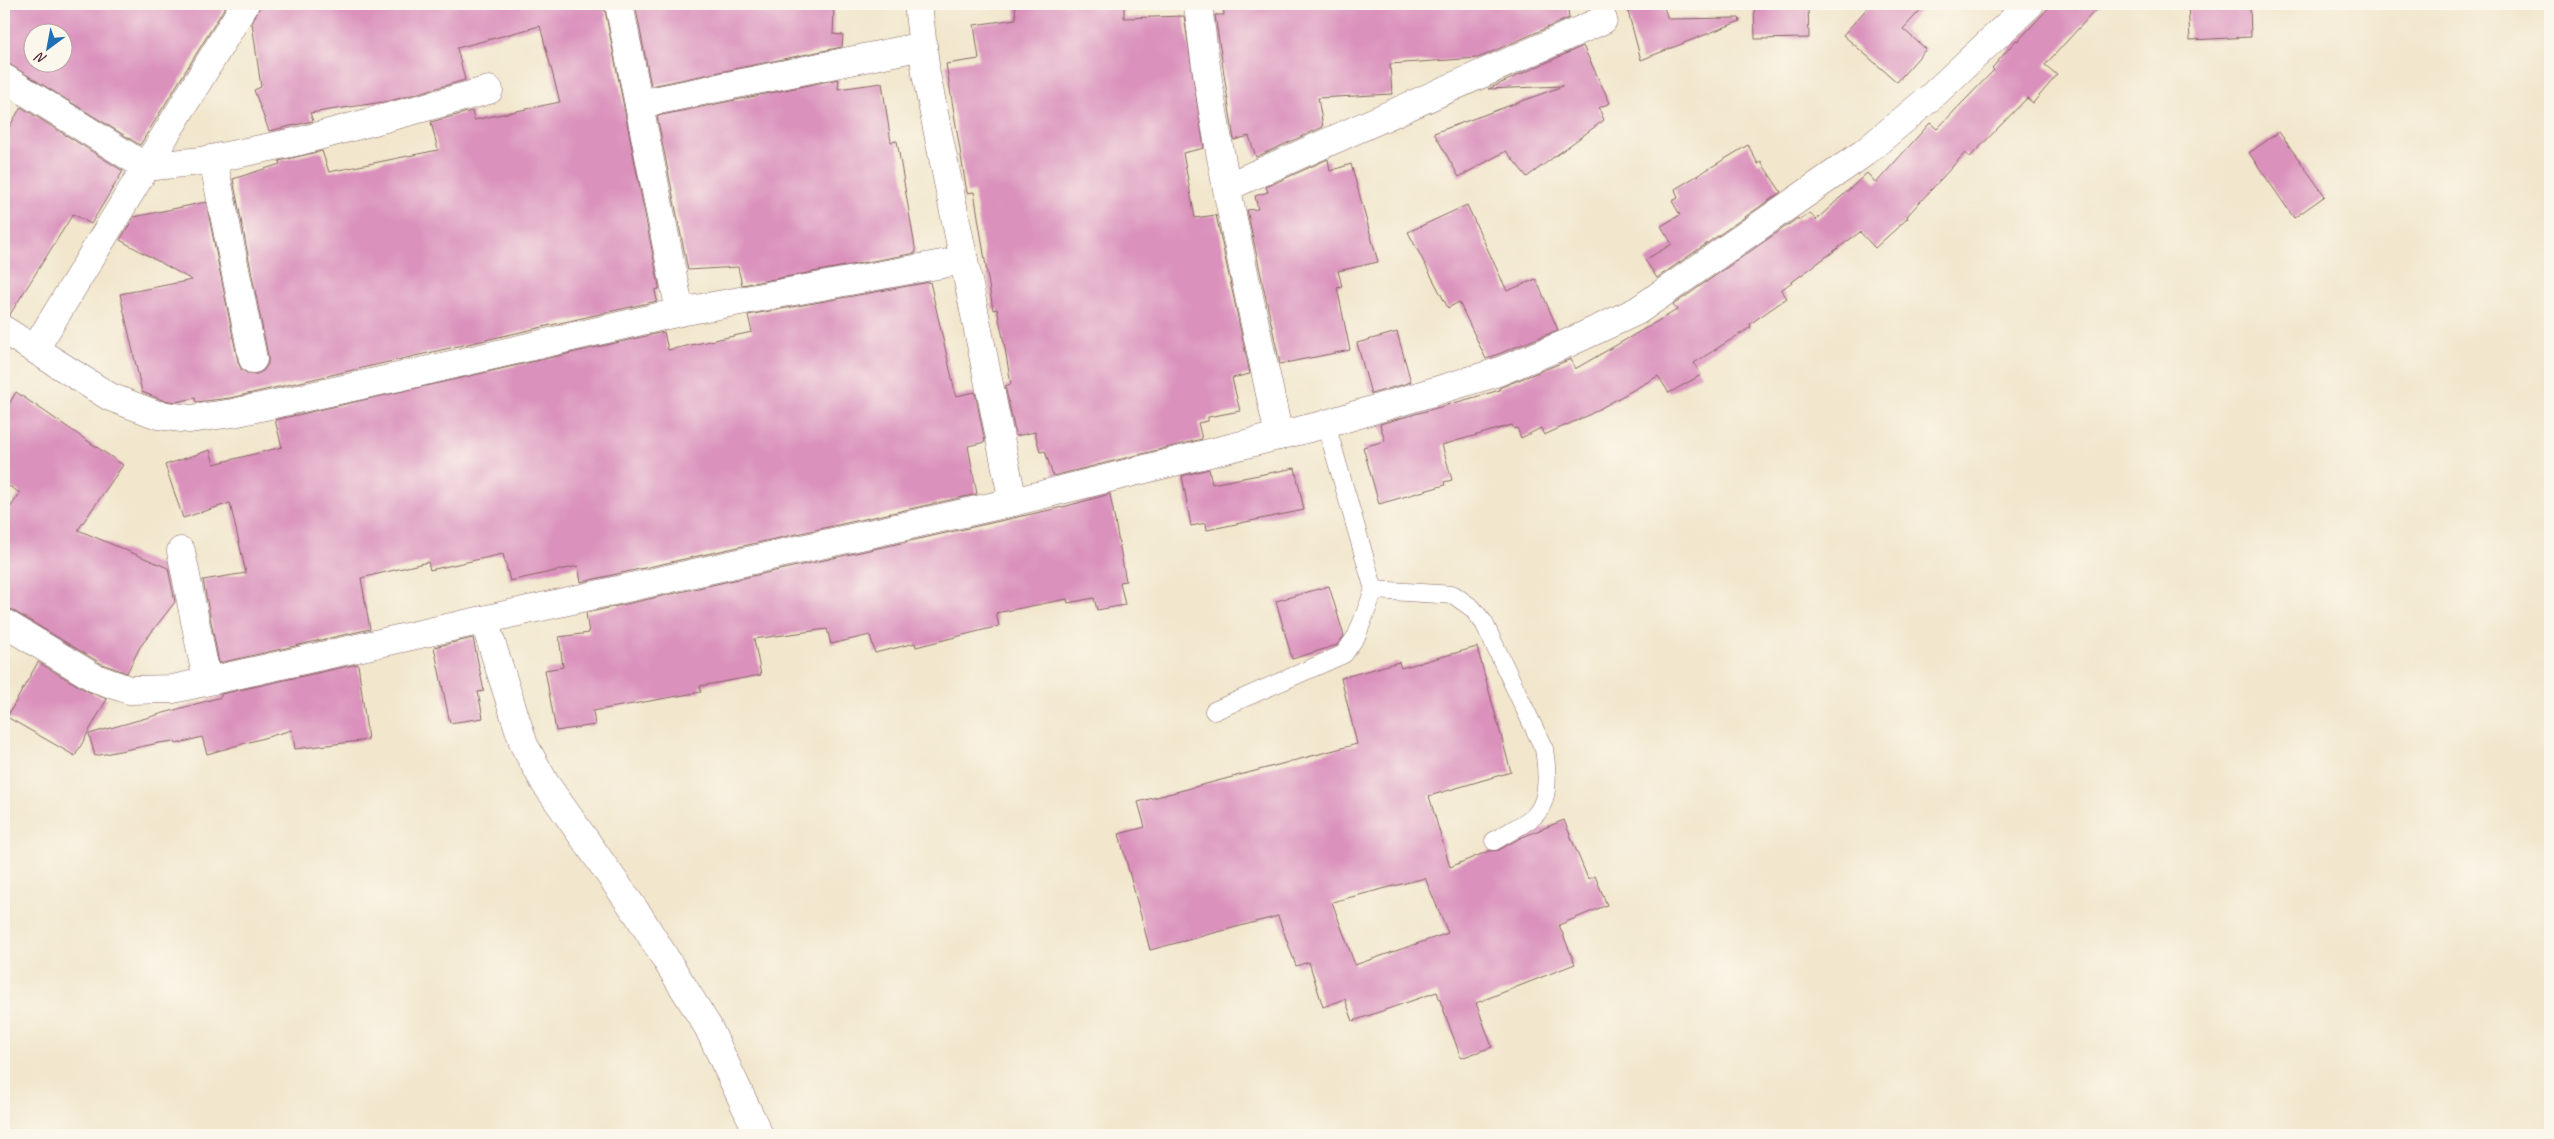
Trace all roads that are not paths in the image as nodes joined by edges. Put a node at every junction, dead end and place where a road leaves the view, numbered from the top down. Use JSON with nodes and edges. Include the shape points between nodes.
{"nodes":[{"id":1,"x":245,"y":4,"type":"edge"},
{"id":2,"x":619,"y":4,"type":"edge"},
{"id":3,"x":918,"y":4,"type":"edge"},
{"id":4,"x":1198,"y":4,"type":"edge"},
{"id":5,"x":2030,"y":4,"type":"edge"},
{"id":6,"x":1603,"y":20,"type":"dead end"},
{"id":7,"x":923,"y":46,"type":"junction"},
{"id":8,"x":4,"y":78,"type":"edge"},
{"id":9,"x":489,"y":90,"type":"dead end"},
{"id":10,"x":639,"y":104,"type":"junction"},
{"id":11,"x":213,"y":159,"type":"junction"},
{"id":12,"x":146,"y":167,"type":"junction"},
{"id":13,"x":1227,"y":187,"type":"junction"},
{"id":14,"x":964,"y":260,"type":"junction"},
{"id":15,"x":680,"y":312,"type":"junction"},
{"id":16,"x":4,"y":330,"type":"edge"},
{"id":17,"x":35,"y":349,"type":"junction"},
{"id":18,"x":253,"y":359,"type":"dead end"},
{"id":19,"x":1326,"y":424,"type":"junction"},
{"id":20,"x":1279,"y":436,"type":"junction"},
{"id":21,"x":1014,"y":502,"type":"junction"},
{"id":22,"x":181,"y":551,"type":"dead end"},
{"id":23,"x":1374,"y":590,"type":"junction"},
{"id":24,"x":484,"y":620,"type":"junction"},
{"id":25,"x":4,"y":623,"type":"edge"},
{"id":26,"x":207,"y":681,"type":"junction"},
{"id":27,"x":1214,"y":711,"type":"dead end"},
{"id":28,"x":1494,"y":841,"type":"dead end"},
{"id":29,"x":760,"y":1135,"type":"edge"}],
"edges":[{"from":1,"to":12,"type":"street"},
{"from":2,"to":10,"type":"street"},
{"from":3,"to":7,"type":"street"},
{"from":4,"to":13,"type":"street","via":[[1205,68]]},
{"from":5,"to":19,"type":"street","via":[[1932,96],[1864,152],[1637,311],[1495,373]]},
{"from":6,"to":13,"type":"street"},
{"from":7,"to":10,"type":"street"},
{"from":7,"to":14,"type":"street"},
{"from":8,"to":12,"type":"street"},
{"from":9,"to":11,"type":"street","via":[[300,141]]},
{"from":10,"to":15,"type":"street"},
{"from":11,"to":12,"type":"street"},
{"from":11,"to":18,"type":"street"},
{"from":12,"to":17,"type":"street"},
{"from":13,"to":20,"type":"street"},
{"from":14,"to":15,"type":"street"},
{"from":14,"to":21,"type":"street"},
{"from":15,"to":17,"type":"street","via":[[234,413],[190,419],[158,415],[110,397]]},
{"from":16,"to":17,"type":"street"},
{"from":19,"to":20,"type":"street"},
{"from":19,"to":23,"type":"lane"},
{"from":20,"to":21,"type":"street"},
{"from":21,"to":24,"type":"street"},
{"from":22,"to":26,"type":"street"},
{"from":23,"to":27,"type":"lane","via":[[1358,635],[1344,654]]},
{"from":23,"to":28,"type":"lane","via":[[1454,595],[1472,608],[1484,623],[1544,749],[1547,771],[1544,796],[1535,815]]},
{"from":24,"to":26,"type":"street"},
{"from":24,"to":29,"type":"street","via":[[524,745],[545,783],[639,916],[708,1027]]},
{"from":25,"to":26,"type":"street","via":[[95,678],[129,690],[173,689]]}]}
